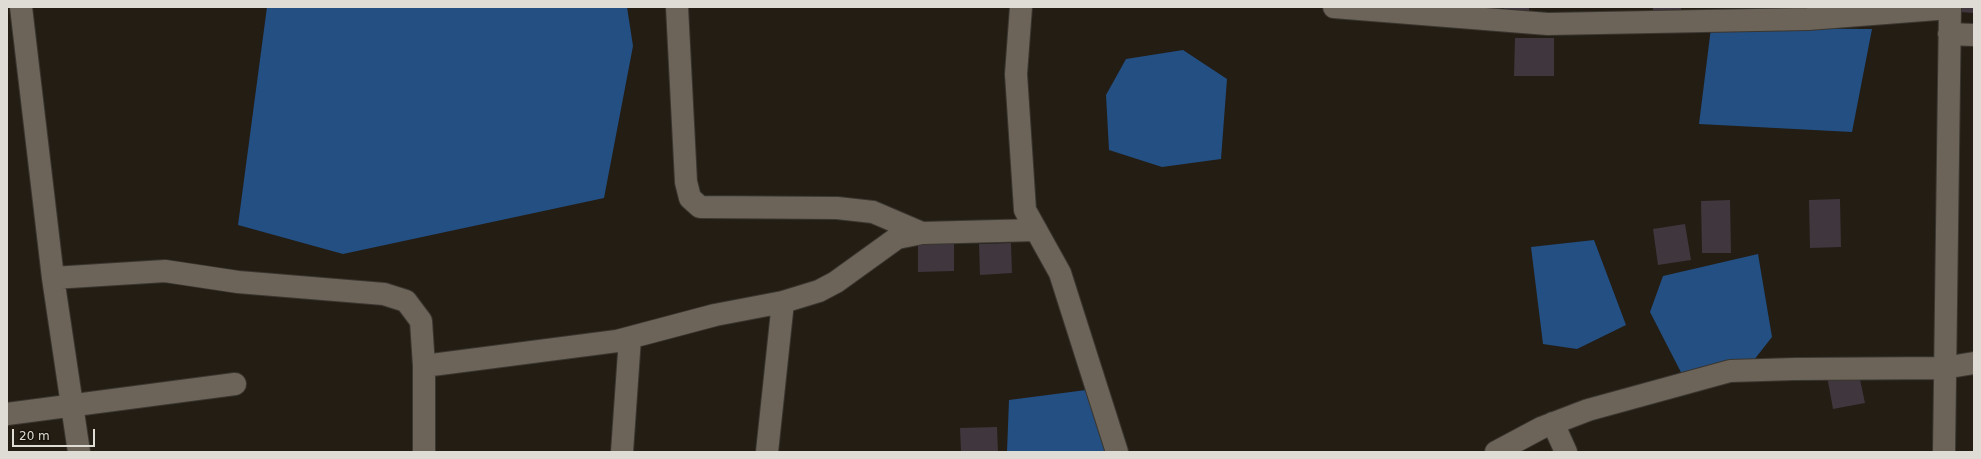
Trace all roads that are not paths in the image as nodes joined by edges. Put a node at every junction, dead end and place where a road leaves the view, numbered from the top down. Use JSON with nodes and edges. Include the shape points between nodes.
{"nodes":[{"id":1,"x":21,"y":7,"type":"edge"},
{"id":2,"x":677,"y":7,"type":"edge"},
{"id":3,"x":1021,"y":7,"type":"edge"},
{"id":4,"x":1334,"y":7,"type":"edge"},
{"id":5,"x":1950,"y":8,"type":"edge"},
{"id":6,"x":1949,"y":34,"type":"junction"},
{"id":7,"x":1974,"y":35,"type":"edge"},
{"id":8,"x":1036,"y":230,"type":"junction"},
{"id":9,"x":922,"y":233,"type":"junction"},
{"id":10,"x":53,"y":278,"type":"junction"},
{"id":11,"x":783,"y":302,"type":"junction"},
{"id":12,"x":630,"y":338,"type":"junction"},
{"id":13,"x":1974,"y":363,"type":"edge"},
{"id":14,"x":424,"y":366,"type":"junction"},
{"id":15,"x":1944,"y":368,"type":"junction"},
{"id":16,"x":235,"y":384,"type":"dead end"},
{"id":17,"x":72,"y":406,"type":"junction"},
{"id":18,"x":7,"y":414,"type":"edge"},
{"id":19,"x":1553,"y":423,"type":"junction"},
{"id":20,"x":79,"y":452,"type":"edge"},
{"id":21,"x":424,"y":452,"type":"edge"},
{"id":22,"x":622,"y":452,"type":"edge"},
{"id":23,"x":767,"y":452,"type":"edge"},
{"id":24,"x":1117,"y":452,"type":"edge"},
{"id":25,"x":1496,"y":452,"type":"edge"},
{"id":26,"x":1566,"y":452,"type":"edge"},
{"id":27,"x":1944,"y":452,"type":"edge"}],
"edges":[{"from":1,"to":10,"type":"street"},
{"from":2,"to":9,"type":"street","via":[[686,182],[690,198],[700,207],[837,208],[873,212]]},
{"from":3,"to":8,"type":"street","via":[[1016,74],[1025,210]]},
{"from":4,"to":5,"type":"street","via":[[1548,24],[1808,19]]},
{"from":5,"to":6,"type":"street"},
{"from":6,"to":7,"type":"street"},
{"from":6,"to":15,"type":"street"},
{"from":8,"to":9,"type":"street"},
{"from":8,"to":24,"type":"street","via":[[1060,273]]},
{"from":9,"to":11,"type":"street","via":[[897,238],[836,282],[819,291]]},
{"from":10,"to":14,"type":"street","via":[[165,271],[238,282],[384,294],[406,301],[420,321]]},
{"from":10,"to":17,"type":"street"},
{"from":11,"to":12,"type":"street","via":[[715,315]]},
{"from":11,"to":23,"type":"street"},
{"from":12,"to":14,"type":"street"},
{"from":12,"to":22,"type":"street"},
{"from":13,"to":15,"type":"street"},
{"from":14,"to":21,"type":"street"},
{"from":15,"to":19,"type":"street","via":[[1730,371],[1588,410]]},
{"from":15,"to":27,"type":"street"},
{"from":16,"to":17,"type":"street"},
{"from":17,"to":18,"type":"street"},
{"from":17,"to":20,"type":"street"},
{"from":19,"to":25,"type":"street"},
{"from":19,"to":26,"type":"street"}]}
